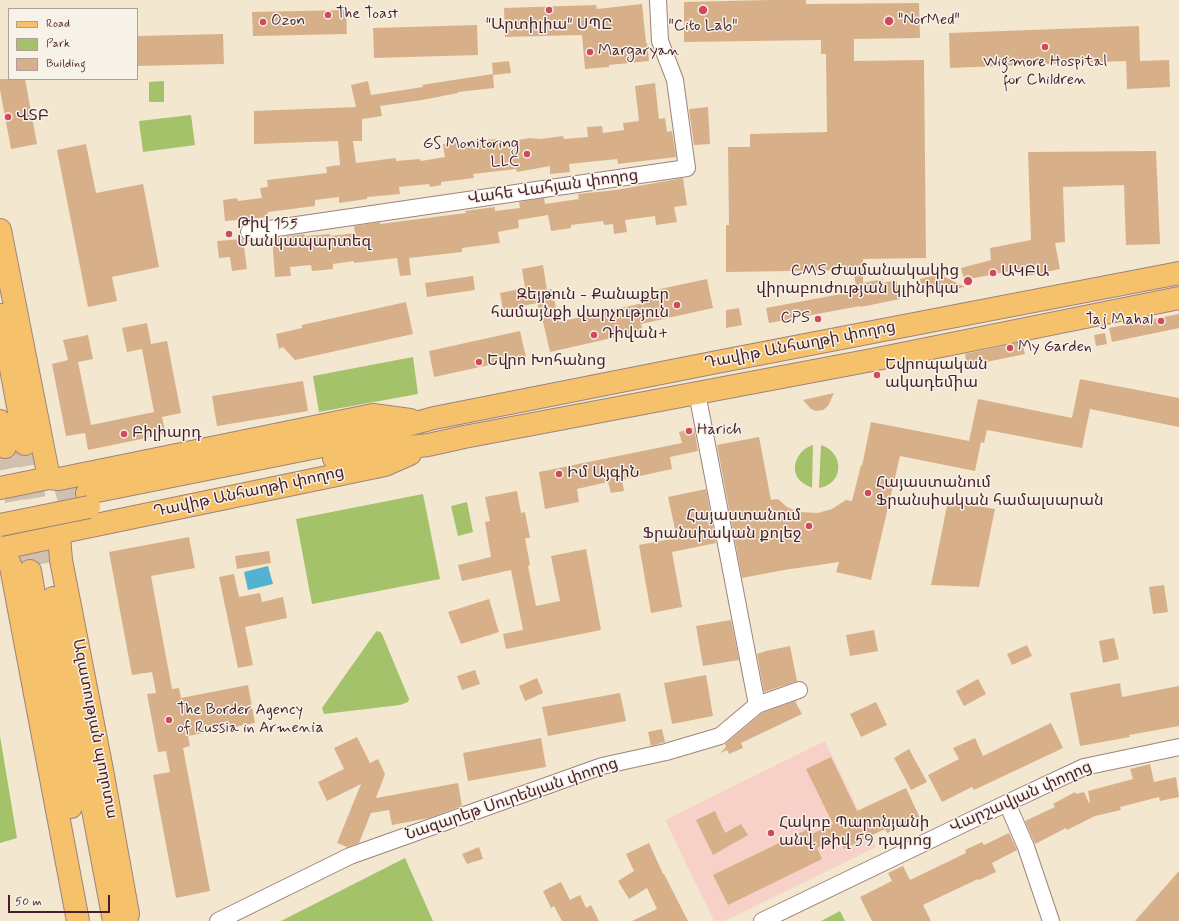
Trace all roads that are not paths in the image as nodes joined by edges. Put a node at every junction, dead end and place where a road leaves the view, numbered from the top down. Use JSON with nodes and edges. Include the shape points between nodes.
{"nodes":[{"id":1,"x":658,"y":0,"type":"edge"},
{"id":2,"x":0,"y":230,"type":"edge"},
{"id":3,"x":249,"y":232,"type":"dead end"},
{"id":4,"x":1179,"y":273,"type":"edge"},
{"id":5,"x":1179,"y":298,"type":"edge"},
{"id":6,"x":0,"y":308,"type":"edge"},
{"id":7,"x":697,"y":393,"type":"junction"},
{"id":8,"x":0,"y":421,"type":"edge"},
{"id":9,"x":421,"y":421,"type":"junction"},
{"id":10,"x":428,"y":445,"type":"junction"},
{"id":11,"x":58,"y":481,"type":"junction"},
{"id":12,"x":0,"y":488,"type":"edge"},
{"id":13,"x":88,"y":500,"type":"junction"},
{"id":14,"x":0,"y":510,"type":"edge"},
{"id":15,"x":0,"y":525,"type":"edge"},
{"id":16,"x":66,"y":529,"type":"junction"},
{"id":17,"x":1,"y":547,"type":"edge"},
{"id":18,"x":799,"y":690,"type":"dead end"},
{"id":19,"x":757,"y":705,"type":"junction"},
{"id":20,"x":1179,"y":746,"type":"edge"},
{"id":21,"x":1007,"y":803,"type":"junction"},
{"id":22,"x":78,"y":921,"type":"edge"},
{"id":23,"x":91,"y":921,"type":"edge"},
{"id":24,"x":114,"y":921,"type":"edge"},
{"id":25,"x":126,"y":921,"type":"edge"},
{"id":26,"x":218,"y":921,"type":"edge"},
{"id":27,"x":762,"y":921,"type":"edge"},
{"id":28,"x":1051,"y":921,"type":"edge"}],
"edges":[{"from":1,"to":3,"type":"street","name":"Վահե Վահյան փողոց","via":[[660,41],[675,80],[687,168]]},
{"from":2,"to":11,"type":"main road"},
{"from":4,"to":9,"type":"main road","name":"Դավիթ Անհաղթի փողոց"},
{"from":5,"to":7,"type":"main road","name":"Դավիթ Անհաղթի փողոց"},
{"from":6,"to":8,"type":"main road","via":[[15,446]]},
{"from":7,"to":10,"type":"main road","name":"Դավիթ Անհաղթի փողոց"},
{"from":7,"to":19,"type":"street"},
{"from":9,"to":11,"type":"main road","name":"Դավիթ Անհաղթի փողոց","via":[[372,415]]},
{"from":9,"to":13,"type":"main road","name":"Դավիթ Անհաղթի փողոց","via":[[352,440]]},
{"from":10,"to":13,"type":"main road","name":"Դավիթ Անհաղթի փողոց","via":[[356,453]]},
{"from":10,"to":16,"type":"main road","name":"Դավիթ Անհաղթի փողոց","via":[[385,465]]},
{"from":11,"to":12,"type":"main road","name":"Դավիթ Անհաղթի փողոց"},
{"from":13,"to":14,"type":"main road"},
{"from":13,"to":15,"type":"main road","bridge":true},
{"from":16,"to":17,"type":"main road","name":"Դավիթ Անհաղթի փողոց"},
{"from":16,"to":25,"type":"main road","name":"Ազատության պողոտա","via":[[62,569],[102,770],[128,914]]},
{"from":17,"to":22,"type":"main road","via":[[11,567]]},
{"from":18,"to":19,"type":"street"},
{"from":19,"to":26,"type":"street","name":"Նազարեթ Սուրենյան փողոց","via":[[720,736],[666,752],[602,766],[350,856]]},
{"from":20,"to":21,"type":"street","name":"Վարշավյան փողոց","via":[[1084,767]]},
{"from":21,"to":27,"type":"street","name":"Վարշավյան փողոց"},
{"from":21,"to":28,"type":"street","via":[[1026,847]]},
{"from":23,"to":24,"type":"main road","name":"Ազատության պողոտա","via":[[39,570],[81,752]]}]}
